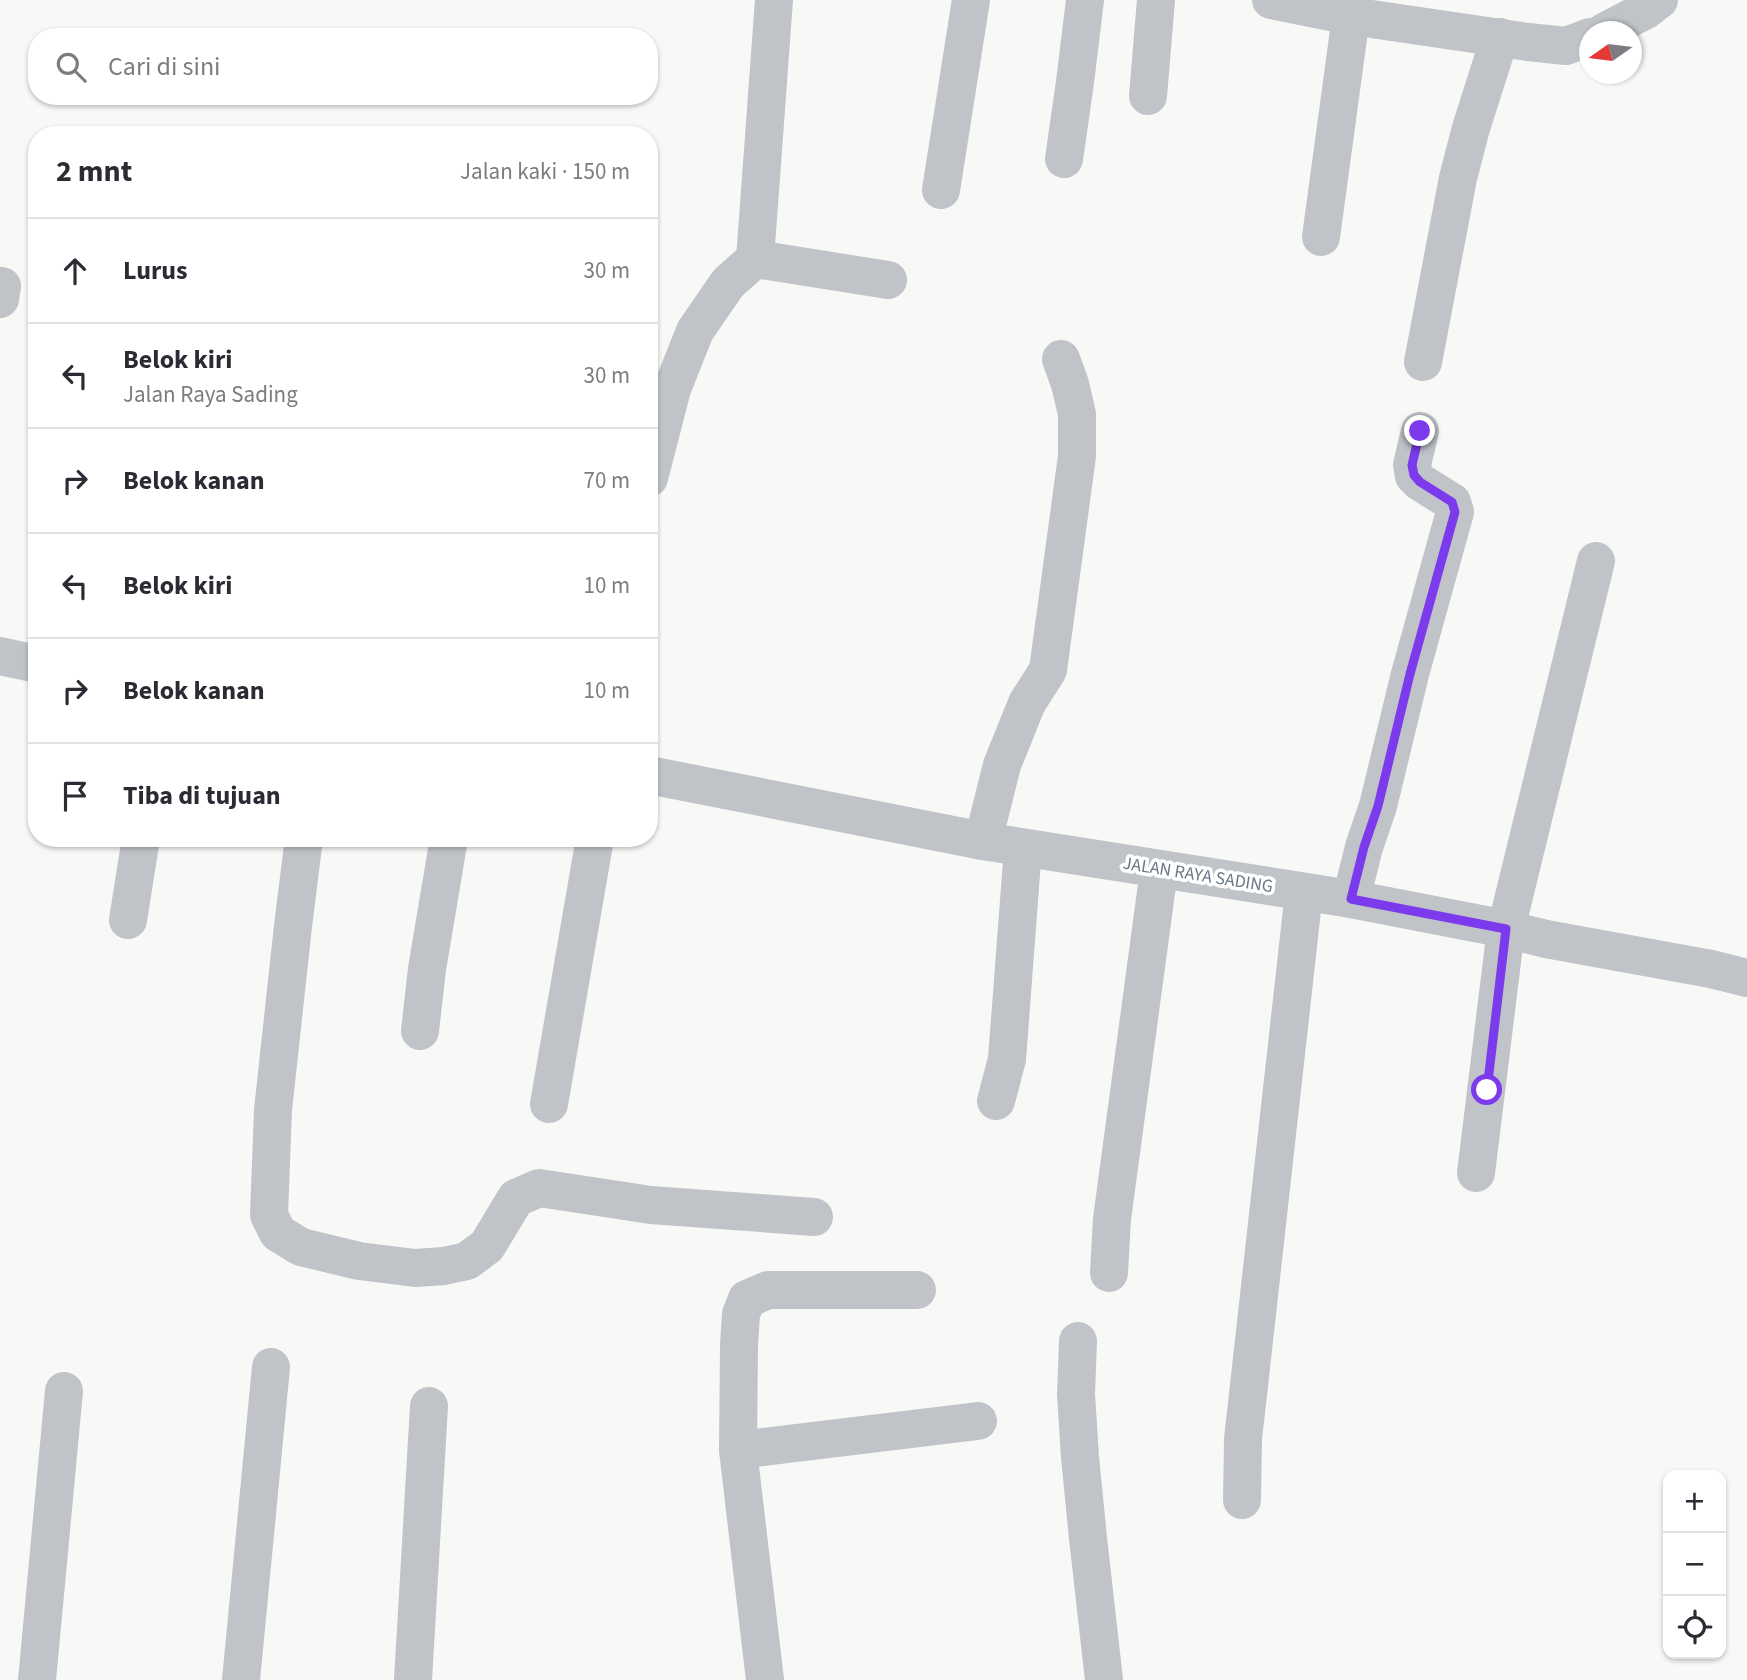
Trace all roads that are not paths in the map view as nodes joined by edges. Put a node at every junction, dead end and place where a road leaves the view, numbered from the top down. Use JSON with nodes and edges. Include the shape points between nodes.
{"nodes":[{"id":1,"x":774,"y":0,"type":"edge"},
{"id":2,"x":971,"y":0,"type":"edge"},
{"id":3,"x":1084,"y":0,"type":"edge"},
{"id":4,"x":1156,"y":0,"type":"edge"},
{"id":5,"x":1271,"y":0,"type":"edge"},
{"id":6,"x":1659,"y":0,"type":"edge"},
{"id":7,"x":1351,"y":16,"type":"junction"},
{"id":8,"x":1614,"y":21,"type":"edge"},
{"id":9,"x":1500,"y":37,"type":"junction"},
{"id":10,"x":1579,"y":39,"type":"edge"},
{"id":11,"x":1148,"y":96,"type":"dead end"},
{"id":12,"x":1064,"y":159,"type":"dead end"},
{"id":13,"x":941,"y":190,"type":"dead end"},
{"id":14,"x":1321,"y":237,"type":"dead end"},
{"id":15,"x":755,"y":259,"type":"junction"},
{"id":16,"x":888,"y":280,"type":"dead end"},
{"id":17,"x":1061,"y":359,"type":"dead end"},
{"id":18,"x":1423,"y":362,"type":"dead end"},
{"id":19,"x":1420,"y":431,"type":"dead end"},
{"id":20,"x":658,"y":443,"type":"edge"},
{"id":21,"x":1596,"y":561,"type":"dead end"},
{"id":22,"x":0,"y":656,"type":"edge"},
{"id":23,"x":28,"y":662,"type":"edge"},
{"id":24,"x":658,"y":777,"type":"edge"},
{"id":25,"x":983,"y":841,"type":"junction"},
{"id":26,"x":140,"y":847,"type":"edge"},
{"id":27,"x":303,"y":847,"type":"edge"},
{"id":28,"x":447,"y":847,"type":"edge"},
{"id":29,"x":593,"y":847,"type":"edge"},
{"id":30,"x":1023,"y":848,"type":"junction"},
{"id":31,"x":1159,"y":870,"type":"junction"},
{"id":32,"x":1304,"y":891,"type":"junction"},
{"id":33,"x":1351,"y":899,"type":"junction"},
{"id":34,"x":128,"y":920,"type":"dead end"},
{"id":35,"x":1506,"y":929,"type":"junction"},
{"id":36,"x":1747,"y":978,"type":"edge"},
{"id":37,"x":421,"y":1031,"type":"dead end"},
{"id":38,"x":996,"y":1101,"type":"dead end"},
{"id":39,"x":549,"y":1104,"type":"dead end"},
{"id":40,"x":1476,"y":1173,"type":"dead end"},
{"id":41,"x":814,"y":1216,"type":"dead end"},
{"id":42,"x":1109,"y":1273,"type":"dead end"},
{"id":43,"x":917,"y":1290,"type":"dead end"},
{"id":44,"x":1078,"y":1341,"type":"dead end"},
{"id":45,"x":271,"y":1367,"type":"dead end"},
{"id":46,"x":64,"y":1391,"type":"dead end"},
{"id":47,"x":429,"y":1406,"type":"dead end"},
{"id":48,"x":978,"y":1421,"type":"dead end"},
{"id":49,"x":738,"y":1450,"type":"junction"},
{"id":50,"x":1242,"y":1500,"type":"dead end"},
{"id":51,"x":37,"y":1680,"type":"edge"},
{"id":52,"x":241,"y":1680,"type":"edge"},
{"id":53,"x":413,"y":1680,"type":"edge"},
{"id":54,"x":765,"y":1680,"type":"edge"},
{"id":55,"x":1104,"y":1680,"type":"edge"}],
"edges":[{"from":1,"to":15,"type":"street"},
{"from":2,"to":13,"type":"street"},
{"from":3,"to":12,"type":"street"},
{"from":4,"to":11,"type":"street"},
{"from":5,"to":7,"type":"street"},
{"from":6,"to":8,"type":"street","via":[[1646,10]]},
{"from":7,"to":9,"type":"street"},
{"from":7,"to":14,"type":"street"},
{"from":9,"to":10,"type":"street","via":[[1566,46]]},
{"from":9,"to":18,"type":"street","via":[[1461,166]]},
{"from":15,"to":16,"type":"street"},
{"from":15,"to":20,"type":"street","via":[[728,283],[695,331],[672,389]]},
{"from":17,"to":25,"type":"street","via":[[1077,414],[1077,456],[1048,670],[1027,703],[1002,765]]},
{"from":19,"to":33,"type":"street","via":[[1414,475],[1452,502],[1455,512]]},
{"from":21,"to":35,"type":"street"},
{"from":22,"to":23,"type":"street"},
{"from":24,"to":25,"type":"street","name":"JALAN RAYA SADING"},
{"from":25,"to":30,"type":"street","name":"JALAN RAYA SADING"},
{"from":26,"to":34,"type":"street"},
{"from":27,"to":41,"type":"street","via":[[273,1110],[269,1215],[278,1233],[301,1247],[415,1268],[467,1261],[487,1246],[516,1198],[539,1188],[651,1205]]},
{"from":28,"to":37,"type":"street"},
{"from":29,"to":39,"type":"street"},
{"from":30,"to":31,"type":"street","name":"JALAN RAYA SADING"},
{"from":30,"to":38,"type":"street","via":[[1007,1059]]},
{"from":31,"to":32,"type":"street","name":"JALAN RAYA SADING"},
{"from":31,"to":42,"type":"street","via":[[1112,1219]]},
{"from":32,"to":33,"type":"street","name":"JALAN RAYA SADING"},
{"from":32,"to":50,"type":"street","via":[[1242,1439]]},
{"from":33,"to":35,"type":"street","name":"JALAN RAYA SADING"},
{"from":35,"to":36,"type":"street","name":"JALAN RAYA SADING"},
{"from":35,"to":40,"type":"street"},
{"from":43,"to":49,"type":"street","via":[[768,1290],[747,1299],[738,1345]]},
{"from":44,"to":55,"type":"street","via":[[1076,1394]]},
{"from":45,"to":52,"type":"street"},
{"from":46,"to":51,"type":"street"},
{"from":47,"to":53,"type":"street"},
{"from":48,"to":49,"type":"street"},
{"from":49,"to":54,"type":"street"}]}
